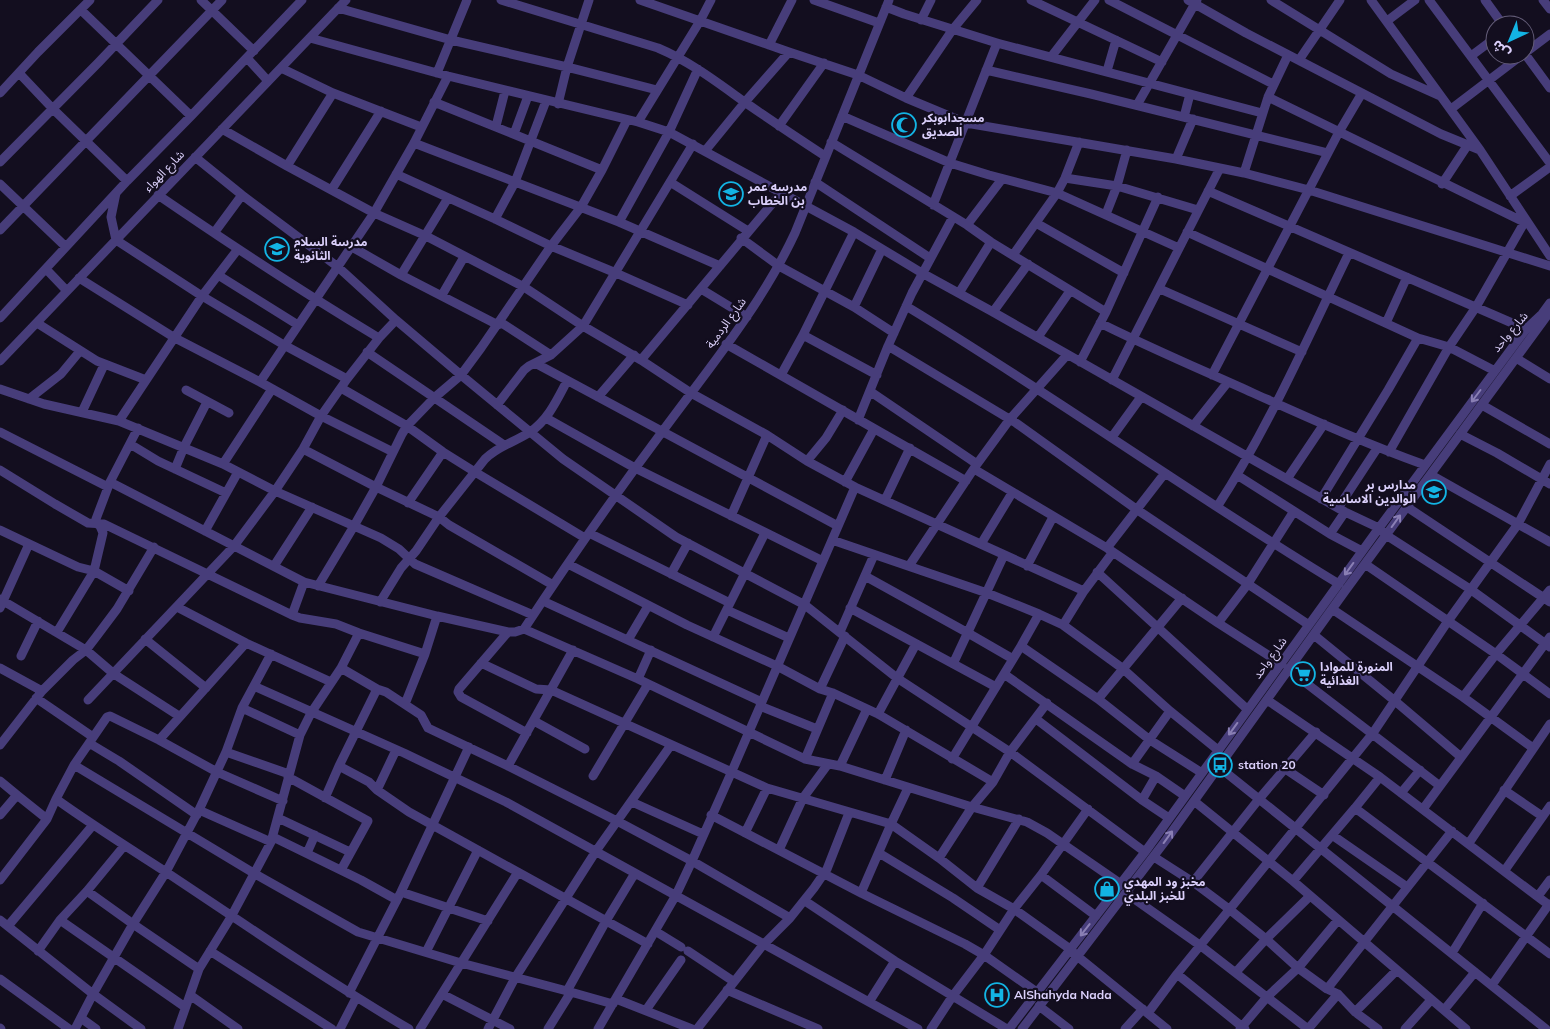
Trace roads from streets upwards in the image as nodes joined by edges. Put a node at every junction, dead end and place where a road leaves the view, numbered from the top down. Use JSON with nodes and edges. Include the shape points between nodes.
{"nodes":[{"id":1,"x":90,"y":0,"type":"edge"},
{"id":2,"x":158,"y":0,"type":"edge"},
{"id":3,"x":201,"y":0,"type":"edge"},
{"id":4,"x":222,"y":0,"type":"edge"},
{"id":5,"x":302,"y":0,"type":"edge"},
{"id":6,"x":346,"y":0,"type":"edge"},
{"id":7,"x":467,"y":0,"type":"edge"},
{"id":8,"x":501,"y":0,"type":"edge"},
{"id":9,"x":589,"y":0,"type":"edge"},
{"id":10,"x":640,"y":0,"type":"edge"},
{"id":11,"x":711,"y":0,"type":"edge"},
{"id":12,"x":792,"y":0,"type":"edge"},
{"id":13,"x":814,"y":0,"type":"edge"},
{"id":14,"x":931,"y":0,"type":"edge"},
{"id":15,"x":977,"y":0,"type":"edge"},
{"id":16,"x":1031,"y":0,"type":"edge"},
{"id":17,"x":1095,"y":0,"type":"edge"},
{"id":18,"x":1109,"y":0,"type":"edge"},
{"id":19,"x":1271,"y":0,"type":"edge"},
{"id":20,"x":1340,"y":0,"type":"edge"},
{"id":21,"x":1371,"y":0,"type":"edge"},
{"id":22,"x":1415,"y":0,"type":"edge"},
{"id":23,"x":1429,"y":0,"type":"edge"},
{"id":24,"x":1485,"y":0,"type":"edge"},
{"id":25,"x":1543,"y":0,"type":"edge"},
{"id":26,"x":1193,"y":1,"type":"edge"},
{"id":27,"x":660,"y":3,"type":"edge"},
{"id":28,"x":888,"y":4,"type":"edge"},
{"id":29,"x":338,"y":8,"type":"junction"},
{"id":30,"x":1550,"y":9,"type":"edge"},
{"id":31,"x":81,"y":10,"type":"junction"},
{"id":32,"x":212,"y":10,"type":"junction"},
{"id":33,"x":1496,"y":15,"type":"edge"},
{"id":34,"x":921,"y":20,"type":"junction"},
{"id":35,"x":700,"y":22,"type":"junction"},
{"id":36,"x":1078,"y":22,"type":"junction"},
{"id":37,"x":1387,"y":22,"type":"junction"},
{"id":38,"x":879,"y":23,"type":"junction"},
{"id":39,"x":581,"y":24,"type":"junction"},
{"id":40,"x":953,"y":29,"type":"junction"},
{"id":41,"x":1319,"y":30,"type":"junction"},
{"id":42,"x":1550,"y":34,"type":"edge"},
{"id":43,"x":1178,"y":35,"type":"junction"},
{"id":44,"x":310,"y":38,"type":"junction"},
{"id":45,"x":451,"y":40,"type":"junction"},
{"id":46,"x":1116,"y":40,"type":"junction"},
{"id":47,"x":997,"y":43,"type":"junction"},
{"id":48,"x":116,"y":44,"type":"junction"},
{"id":49,"x":768,"y":45,"type":"junction"},
{"id":50,"x":1485,"y":45,"type":"edge"},
{"id":51,"x":1535,"y":46,"type":"edge"},
{"id":52,"x":254,"y":51,"type":"junction"},
{"id":53,"x":789,"y":52,"type":"junction"},
{"id":54,"x":1288,"y":55,"type":"junction"},
{"id":55,"x":677,"y":56,"type":"junction"},
{"id":56,"x":1470,"y":56,"type":"junction"},
{"id":57,"x":1051,"y":57,"type":"junction"},
{"id":58,"x":247,"y":58,"type":"junction"},
{"id":59,"x":1300,"y":60,"type":"junction"},
{"id":60,"x":1162,"y":62,"type":"junction"},
{"id":61,"x":824,"y":63,"type":"junction"},
{"id":62,"x":1509,"y":65,"type":"edge"},
{"id":63,"x":1532,"y":65,"type":"edge"},
{"id":64,"x":567,"y":67,"type":"junction"},
{"id":65,"x":281,"y":68,"type":"junction"},
{"id":66,"x":698,"y":69,"type":"junction"},
{"id":67,"x":986,"y":70,"type":"junction"},
{"id":68,"x":1107,"y":71,"type":"junction"},
{"id":69,"x":19,"y":73,"type":"junction"},
{"id":70,"x":437,"y":73,"type":"junction"},
{"id":71,"x":149,"y":75,"type":"junction"},
{"id":72,"x":858,"y":75,"type":"junction"},
{"id":73,"x":448,"y":76,"type":"junction"},
{"id":74,"x":1489,"y":80,"type":"junction"},
{"id":75,"x":268,"y":81,"type":"junction"},
{"id":76,"x":1150,"y":83,"type":"junction"},
{"id":77,"x":1273,"y":84,"type":"junction"},
{"id":78,"x":1550,"y":88,"type":"edge"},
{"id":79,"x":657,"y":90,"type":"junction"},
{"id":80,"x":505,"y":91,"type":"junction"},
{"id":81,"x":0,"y":93,"type":"edge"},
{"id":82,"x":333,"y":93,"type":"junction"},
{"id":83,"x":1362,"y":93,"type":"junction"},
{"id":84,"x":1190,"y":94,"type":"junction"},
{"id":85,"x":528,"y":96,"type":"junction"},
{"id":86,"x":1441,"y":96,"type":"junction"},
{"id":87,"x":1268,"y":97,"type":"junction"},
{"id":88,"x":906,"y":98,"type":"junction"},
{"id":89,"x":546,"y":101,"type":"junction"},
{"id":90,"x":434,"y":102,"type":"junction"},
{"id":91,"x":745,"y":102,"type":"junction"},
{"id":92,"x":558,"y":104,"type":"junction"},
{"id":93,"x":1137,"y":105,"type":"junction"},
{"id":94,"x":53,"y":109,"type":"junction"},
{"id":95,"x":1451,"y":109,"type":"junction"},
{"id":96,"x":381,"y":112,"type":"junction"},
{"id":97,"x":1262,"y":113,"type":"junction"},
{"id":98,"x":192,"y":116,"type":"junction"},
{"id":99,"x":842,"y":116,"type":"junction"},
{"id":100,"x":1184,"y":117,"type":"junction"},
{"id":101,"x":1193,"y":119,"type":"junction"},
{"id":102,"x":627,"y":120,"type":"junction"},
{"id":103,"x":638,"y":122,"type":"junction"},
{"id":104,"x":966,"y":123,"type":"junction"},
{"id":105,"x":496,"y":126,"type":"junction"},
{"id":106,"x":779,"y":126,"type":"junction"},
{"id":107,"x":422,"y":127,"type":"junction"},
{"id":108,"x":222,"y":129,"type":"junction"},
{"id":109,"x":669,"y":132,"type":"junction"},
{"id":110,"x":1339,"y":132,"type":"junction"},
{"id":111,"x":514,"y":134,"type":"junction"},
{"id":112,"x":1256,"y":134,"type":"junction"},
{"id":113,"x":86,"y":140,"type":"junction"},
{"id":114,"x":531,"y":141,"type":"junction"},
{"id":115,"x":831,"y":142,"type":"junction"},
{"id":116,"x":1080,"y":142,"type":"junction"},
{"id":117,"x":414,"y":143,"type":"junction"},
{"id":118,"x":693,"y":144,"type":"junction"},
{"id":119,"x":1467,"y":146,"type":"junction"},
{"id":120,"x":1127,"y":150,"type":"junction"},
{"id":121,"x":1480,"y":150,"type":"junction"},
{"id":122,"x":705,"y":151,"type":"junction"},
{"id":123,"x":1328,"y":153,"type":"junction"},
{"id":124,"x":826,"y":156,"type":"junction"},
{"id":125,"x":195,"y":157,"type":"junction"},
{"id":126,"x":1176,"y":158,"type":"junction"},
{"id":127,"x":0,"y":162,"type":"edge"},
{"id":128,"x":950,"y":163,"type":"junction"},
{"id":129,"x":1550,"y":163,"type":"edge"},
{"id":130,"x":287,"y":166,"type":"junction"},
{"id":131,"x":1550,"y":167,"type":"edge"},
{"id":132,"x":1220,"y":168,"type":"junction"},
{"id":133,"x":602,"y":170,"type":"junction"},
{"id":134,"x":1244,"y":173,"type":"junction"},
{"id":135,"x":396,"y":174,"type":"junction"},
{"id":136,"x":1066,"y":178,"type":"junction"},
{"id":137,"x":1002,"y":179,"type":"junction"},
{"id":138,"x":127,"y":181,"type":"junction"},
{"id":139,"x":515,"y":182,"type":"junction"},
{"id":140,"x":670,"y":182,"type":"junction"},
{"id":141,"x":816,"y":182,"type":"junction"},
{"id":142,"x":0,"y":184,"type":"edge"},
{"id":143,"x":1442,"y":184,"type":"junction"},
{"id":144,"x":1117,"y":186,"type":"junction"},
{"id":145,"x":332,"y":189,"type":"junction"},
{"id":146,"x":1309,"y":190,"type":"junction"},
{"id":147,"x":1208,"y":191,"type":"junction"},
{"id":148,"x":117,"y":192,"type":"junction"},
{"id":149,"x":781,"y":193,"type":"junction"},
{"id":150,"x":1057,"y":193,"type":"junction"},
{"id":151,"x":158,"y":195,"type":"junction"},
{"id":152,"x":242,"y":195,"type":"junction"},
{"id":153,"x":1510,"y":196,"type":"junction"},
{"id":154,"x":448,"y":198,"type":"junction"},
{"id":155,"x":1158,"y":198,"type":"junction"},
{"id":156,"x":934,"y":205,"type":"junction"},
{"id":157,"x":23,"y":206,"type":"junction"},
{"id":158,"x":806,"y":206,"type":"junction"},
{"id":159,"x":581,"y":207,"type":"junction"},
{"id":160,"x":1198,"y":210,"type":"junction"},
{"id":161,"x":374,"y":213,"type":"junction"},
{"id":162,"x":1106,"y":214,"type":"junction"},
{"id":163,"x":953,"y":217,"type":"junction"},
{"id":164,"x":495,"y":219,"type":"junction"},
{"id":165,"x":619,"y":222,"type":"junction"},
{"id":166,"x":1036,"y":223,"type":"junction"},
{"id":167,"x":1527,"y":224,"type":"junction"},
{"id":168,"x":967,"y":225,"type":"junction"},
{"id":169,"x":1290,"y":227,"type":"junction"},
{"id":170,"x":0,"y":230,"type":"edge"},
{"id":171,"x":640,"y":231,"type":"junction"},
{"id":172,"x":748,"y":231,"type":"junction"},
{"id":173,"x":1144,"y":231,"type":"junction"},
{"id":174,"x":854,"y":232,"type":"junction"},
{"id":175,"x":1187,"y":232,"type":"junction"},
{"id":176,"x":214,"y":234,"type":"junction"},
{"id":177,"x":426,"y":236,"type":"junction"},
{"id":178,"x":741,"y":238,"type":"junction"},
{"id":179,"x":116,"y":240,"type":"junction"},
{"id":180,"x":991,"y":242,"type":"junction"},
{"id":181,"x":552,"y":246,"type":"junction"},
{"id":182,"x":66,"y":247,"type":"junction"},
{"id":183,"x":352,"y":247,"type":"junction"},
{"id":184,"x":1179,"y":248,"type":"junction"},
{"id":185,"x":238,"y":249,"type":"junction"},
{"id":186,"x":882,"y":249,"type":"junction"},
{"id":187,"x":1508,"y":252,"type":"junction"},
{"id":188,"x":1350,"y":253,"type":"junction"},
{"id":189,"x":1013,"y":255,"type":"junction"},
{"id":190,"x":1550,"y":256,"type":"edge"},
{"id":191,"x":464,"y":257,"type":"junction"},
{"id":192,"x":930,"y":258,"type":"junction"},
{"id":193,"x":1028,"y":264,"type":"junction"},
{"id":194,"x":720,"y":266,"type":"junction"},
{"id":195,"x":779,"y":266,"type":"junction"},
{"id":196,"x":1550,"y":266,"type":"edge"},
{"id":197,"x":338,"y":267,"type":"junction"},
{"id":198,"x":46,"y":269,"type":"junction"},
{"id":199,"x":1266,"y":269,"type":"junction"},
{"id":200,"x":616,"y":273,"type":"junction"},
{"id":201,"x":922,"y":273,"type":"junction"},
{"id":202,"x":1124,"y":273,"type":"junction"},
{"id":203,"x":218,"y":275,"type":"junction"},
{"id":204,"x":401,"y":275,"type":"junction"},
{"id":205,"x":79,"y":278,"type":"junction"},
{"id":206,"x":1407,"y":278,"type":"junction"},
{"id":207,"x":524,"y":287,"type":"junction"},
{"id":208,"x":701,"y":289,"type":"junction"},
{"id":209,"x":1160,"y":289,"type":"junction"},
{"id":210,"x":67,"y":291,"type":"junction"},
{"id":211,"x":825,"y":291,"type":"junction"},
{"id":212,"x":1070,"y":291,"type":"junction"},
{"id":213,"x":959,"y":293,"type":"junction"},
{"id":214,"x":442,"y":295,"type":"junction"},
{"id":215,"x":202,"y":296,"type":"junction"},
{"id":216,"x":1328,"y":297,"type":"junction"},
{"id":217,"x":316,"y":300,"type":"junction"},
{"id":218,"x":1550,"y":303,"type":"edge"},
{"id":219,"x":688,"y":305,"type":"junction"},
{"id":220,"x":906,"y":306,"type":"junction"},
{"id":221,"x":1476,"y":306,"type":"junction"},
{"id":222,"x":854,"y":307,"type":"junction"},
{"id":223,"x":994,"y":312,"type":"junction"},
{"id":224,"x":1106,"y":312,"type":"junction"},
{"id":225,"x":2,"y":313,"type":"edge"},
{"id":226,"x":1549,"y":314,"type":"edge"},
{"id":227,"x":747,"y":317,"type":"junction"},
{"id":228,"x":396,"y":320,"type":"junction"},
{"id":229,"x":37,"y":323,"type":"junction"},
{"id":230,"x":499,"y":323,"type":"junction"},
{"id":231,"x":1100,"y":323,"type":"junction"},
{"id":232,"x":1386,"y":323,"type":"junction"},
{"id":233,"x":1239,"y":324,"type":"junction"},
{"id":234,"x":298,"y":325,"type":"junction"},
{"id":235,"x":583,"y":326,"type":"junction"},
{"id":236,"x":1526,"y":329,"type":"junction"},
{"id":237,"x":894,"y":333,"type":"junction"},
{"id":238,"x":803,"y":335,"type":"junction"},
{"id":239,"x":1038,"y":337,"type":"junction"},
{"id":240,"x":175,"y":338,"type":"junction"},
{"id":241,"x":379,"y":338,"type":"junction"},
{"id":242,"x":1418,"y":338,"type":"junction"},
{"id":243,"x":1134,"y":340,"type":"junction"},
{"id":244,"x":726,"y":344,"type":"junction"},
{"id":245,"x":284,"y":345,"type":"junction"},
{"id":246,"x":888,"y":346,"type":"junction"},
{"id":247,"x":1449,"y":347,"type":"junction"},
{"id":248,"x":80,"y":351,"type":"junction"},
{"id":249,"x":368,"y":352,"type":"junction"},
{"id":250,"x":1302,"y":352,"type":"junction"},
{"id":251,"x":552,"y":355,"type":"junction"},
{"id":252,"x":1067,"y":355,"type":"junction"},
{"id":253,"x":1,"y":358,"type":"edge"},
{"id":254,"x":637,"y":358,"type":"junction"},
{"id":255,"x":1516,"y":358,"type":"junction"},
{"id":256,"x":1080,"y":362,"type":"junction"},
{"id":257,"x":535,"y":363,"type":"junction"},
{"id":258,"x":104,"y":365,"type":"junction"},
{"id":259,"x":1495,"y":371,"type":"junction"},
{"id":260,"x":461,"y":375,"type":"junction"},
{"id":261,"x":780,"y":375,"type":"junction"},
{"id":262,"x":877,"y":375,"type":"junction"},
{"id":263,"x":1212,"y":375,"type":"junction"},
{"id":264,"x":1550,"y":379,"type":"edge"},
{"id":265,"x":146,"y":380,"type":"junction"},
{"id":266,"x":347,"y":380,"type":"junction"},
{"id":267,"x":1112,"y":380,"type":"junction"},
{"id":268,"x":567,"y":381,"type":"junction"},
{"id":269,"x":260,"y":382,"type":"junction"},
{"id":270,"x":1228,"y":382,"type":"junction"},
{"id":271,"x":341,"y":388,"type":"junction"},
{"id":272,"x":1037,"y":388,"type":"junction"},
{"id":273,"x":0,"y":389,"type":"edge"},
{"id":274,"x":272,"y":389,"type":"junction"},
{"id":275,"x":186,"y":390,"type":"dead end"},
{"id":276,"x":871,"y":392,"type":"junction"},
{"id":277,"x":691,"y":393,"type":"junction"},
{"id":278,"x":598,"y":397,"type":"junction"},
{"id":279,"x":1141,"y":397,"type":"junction"},
{"id":280,"x":434,"y":398,"type":"junction"},
{"id":281,"x":29,"y":399,"type":"junction"},
{"id":282,"x":207,"y":402,"type":"junction"},
{"id":283,"x":1276,"y":403,"type":"junction"},
{"id":284,"x":1482,"y":405,"type":"junction"},
{"id":285,"x":497,"y":406,"type":"junction"},
{"id":286,"x":843,"y":410,"type":"junction"},
{"id":287,"x":82,"y":412,"type":"junction"},
{"id":288,"x":228,"y":413,"type":"dead end"},
{"id":289,"x":321,"y":416,"type":"junction"},
{"id":290,"x":546,"y":418,"type":"junction"},
{"id":291,"x":1010,"y":419,"type":"junction"},
{"id":292,"x":858,"y":420,"type":"junction"},
{"id":293,"x":119,"y":421,"type":"junction"},
{"id":294,"x":1324,"y":424,"type":"junction"},
{"id":295,"x":407,"y":426,"type":"junction"},
{"id":296,"x":1193,"y":426,"type":"junction"},
{"id":297,"x":138,"y":428,"type":"junction"},
{"id":298,"x":874,"y":429,"type":"junction"},
{"id":299,"x":0,"y":432,"type":"edge"},
{"id":300,"x":529,"y":432,"type":"junction"},
{"id":301,"x":662,"y":432,"type":"junction"},
{"id":302,"x":1460,"y":434,"type":"junction"},
{"id":303,"x":767,"y":435,"type":"junction"},
{"id":304,"x":1112,"y":437,"type":"junction"},
{"id":305,"x":1359,"y":439,"type":"junction"},
{"id":306,"x":130,"y":444,"type":"junction"},
{"id":307,"x":1550,"y":444,"type":"edge"},
{"id":308,"x":504,"y":445,"type":"junction"},
{"id":309,"x":184,"y":447,"type":"junction"},
{"id":310,"x":1378,"y":447,"type":"junction"},
{"id":311,"x":910,"y":448,"type":"junction"},
{"id":312,"x":303,"y":449,"type":"junction"},
{"id":313,"x":393,"y":452,"type":"junction"},
{"id":314,"x":443,"y":452,"type":"junction"},
{"id":315,"x":1389,"y":452,"type":"junction"},
{"id":316,"x":1248,"y":457,"type":"junction"},
{"id":317,"x":807,"y":461,"type":"junction"},
{"id":318,"x":223,"y":464,"type":"junction"},
{"id":319,"x":1550,"y":464,"type":"edge"},
{"id":320,"x":1425,"y":465,"type":"junction"},
{"id":321,"x":975,"y":467,"type":"junction"},
{"id":322,"x":635,"y":468,"type":"junction"},
{"id":323,"x":176,"y":469,"type":"junction"},
{"id":324,"x":0,"y":470,"type":"edge"},
{"id":325,"x":238,"y":472,"type":"junction"},
{"id":326,"x":475,"y":472,"type":"junction"},
{"id":327,"x":1165,"y":473,"type":"junction"},
{"id":328,"x":1237,"y":475,"type":"junction"},
{"id":329,"x":1431,"y":475,"type":"junction"},
{"id":330,"x":748,"y":477,"type":"junction"},
{"id":331,"x":1541,"y":478,"type":"junction"},
{"id":332,"x":1287,"y":479,"type":"junction"},
{"id":333,"x":966,"y":481,"type":"junction"},
{"id":334,"x":845,"y":482,"type":"junction"},
{"id":335,"x":109,"y":484,"type":"junction"},
{"id":336,"x":1550,"y":484,"type":"edge"},
{"id":337,"x":376,"y":487,"type":"junction"},
{"id":338,"x":855,"y":487,"type":"junction"},
{"id":339,"x":275,"y":492,"type":"junction"},
{"id":340,"x":226,"y":493,"type":"junction"},
{"id":341,"x":1012,"y":493,"type":"junction"},
{"id":342,"x":616,"y":496,"type":"junction"},
{"id":343,"x":1321,"y":499,"type":"junction"},
{"id":344,"x":885,"y":500,"type":"junction"},
{"id":345,"x":408,"y":503,"type":"junction"},
{"id":346,"x":312,"y":507,"type":"junction"},
{"id":347,"x":1217,"y":507,"type":"junction"},
{"id":348,"x":1407,"y":507,"type":"junction"},
{"id":349,"x":1136,"y":509,"type":"junction"},
{"id":350,"x":1342,"y":510,"type":"junction"},
{"id":351,"x":1294,"y":512,"type":"junction"},
{"id":352,"x":731,"y":516,"type":"junction"},
{"id":353,"x":439,"y":517,"type":"junction"},
{"id":354,"x":1054,"y":517,"type":"junction"},
{"id":355,"x":96,"y":523,"type":"junction"},
{"id":356,"x":1518,"y":524,"type":"junction"},
{"id":357,"x":936,"y":525,"type":"junction"},
{"id":358,"x":354,"y":526,"type":"junction"},
{"id":359,"x":838,"y":526,"type":"junction"},
{"id":360,"x":1379,"y":528,"type":"junction"},
{"id":361,"x":0,"y":530,"type":"edge"},
{"id":362,"x":205,"y":531,"type":"junction"},
{"id":363,"x":765,"y":533,"type":"junction"},
{"id":364,"x":1330,"y":534,"type":"junction"},
{"id":365,"x":587,"y":535,"type":"junction"},
{"id":366,"x":1386,"y":536,"type":"junction"},
{"id":367,"x":832,"y":540,"type":"junction"},
{"id":368,"x":1550,"y":542,"type":"edge"},
{"id":369,"x":688,"y":543,"type":"junction"},
{"id":370,"x":29,"y":544,"type":"junction"},
{"id":371,"x":981,"y":544,"type":"junction"},
{"id":372,"x":1274,"y":544,"type":"junction"},
{"id":373,"x":234,"y":546,"type":"junction"},
{"id":374,"x":154,"y":547,"type":"junction"},
{"id":375,"x":1110,"y":550,"type":"junction"},
{"id":376,"x":1362,"y":551,"type":"junction"},
{"id":377,"x":874,"y":554,"type":"junction"},
{"id":378,"x":1004,"y":555,"type":"junction"},
{"id":379,"x":409,"y":558,"type":"junction"},
{"id":380,"x":823,"y":561,"type":"junction"},
{"id":381,"x":1490,"y":562,"type":"junction"},
{"id":382,"x":568,"y":564,"type":"junction"},
{"id":383,"x":1365,"y":564,"type":"junction"},
{"id":384,"x":274,"y":566,"type":"junction"},
{"id":385,"x":909,"y":566,"type":"junction"},
{"id":386,"x":1027,"y":566,"type":"junction"},
{"id":387,"x":94,"y":571,"type":"junction"},
{"id":388,"x":1097,"y":572,"type":"junction"},
{"id":389,"x":745,"y":573,"type":"junction"},
{"id":390,"x":207,"y":574,"type":"junction"},
{"id":391,"x":671,"y":574,"type":"junction"},
{"id":392,"x":865,"y":576,"type":"junction"},
{"id":393,"x":304,"y":582,"type":"junction"},
{"id":394,"x":1339,"y":584,"type":"junction"},
{"id":395,"x":553,"y":585,"type":"junction"},
{"id":396,"x":1247,"y":585,"type":"junction"},
{"id":397,"x":318,"y":586,"type":"junction"},
{"id":398,"x":1470,"y":590,"type":"junction"},
{"id":399,"x":128,"y":591,"type":"junction"},
{"id":400,"x":1084,"y":591,"type":"junction"},
{"id":401,"x":987,"y":593,"type":"junction"},
{"id":402,"x":1548,"y":597,"type":"edge"},
{"id":403,"x":1182,"y":598,"type":"junction"},
{"id":404,"x":543,"y":601,"type":"junction"},
{"id":405,"x":1,"y":602,"type":"edge"},
{"id":406,"x":380,"y":602,"type":"junction"},
{"id":407,"x":804,"y":605,"type":"junction"},
{"id":408,"x":648,"y":606,"type":"junction"},
{"id":409,"x":728,"y":606,"type":"junction"},
{"id":410,"x":177,"y":607,"type":"junction"},
{"id":411,"x":850,"y":608,"type":"junction"},
{"id":412,"x":1332,"y":609,"type":"junction"},
{"id":413,"x":1039,"y":614,"type":"junction"},
{"id":414,"x":533,"y":615,"type":"junction"},
{"id":415,"x":292,"y":616,"type":"junction"},
{"id":416,"x":437,"y":616,"type":"junction"},
{"id":417,"x":38,"y":621,"type":"junction"},
{"id":418,"x":1448,"y":621,"type":"junction"},
{"id":419,"x":1218,"y":624,"type":"junction"},
{"id":420,"x":1063,"y":625,"type":"junction"},
{"id":421,"x":1309,"y":625,"type":"junction"},
{"id":422,"x":1520,"y":625,"type":"junction"},
{"id":423,"x":1158,"y":627,"type":"junction"},
{"id":424,"x":524,"y":629,"type":"junction"},
{"id":425,"x":57,"y":632,"type":"junction"},
{"id":426,"x":508,"y":632,"type":"junction"},
{"id":427,"x":360,"y":633,"type":"junction"},
{"id":428,"x":968,"y":633,"type":"junction"},
{"id":429,"x":842,"y":634,"type":"junction"},
{"id":430,"x":1314,"y":635,"type":"junction"},
{"id":431,"x":713,"y":637,"type":"junction"},
{"id":432,"x":789,"y":638,"type":"junction"},
{"id":433,"x":145,"y":639,"type":"junction"},
{"id":434,"x":628,"y":640,"type":"junction"},
{"id":435,"x":1548,"y":642,"type":"edge"},
{"id":436,"x":246,"y":643,"type":"junction"},
{"id":437,"x":916,"y":644,"type":"junction"},
{"id":438,"x":1021,"y":646,"type":"junction"},
{"id":439,"x":86,"y":650,"type":"junction"},
{"id":440,"x":573,"y":650,"type":"junction"},
{"id":441,"x":651,"y":650,"type":"junction"},
{"id":442,"x":271,"y":654,"type":"junction"},
{"id":443,"x":425,"y":654,"type":"junction"},
{"id":444,"x":1496,"y":654,"type":"junction"},
{"id":445,"x":21,"y":656,"type":"dead end"},
{"id":446,"x":1013,"y":659,"type":"junction"},
{"id":447,"x":481,"y":663,"type":"junction"},
{"id":448,"x":953,"y":664,"type":"junction"},
{"id":449,"x":777,"y":666,"type":"junction"},
{"id":450,"x":1417,"y":666,"type":"junction"},
{"id":451,"x":1285,"y":667,"type":"junction"},
{"id":452,"x":0,"y":668,"type":"edge"},
{"id":453,"x":341,"y":668,"type":"junction"},
{"id":454,"x":1122,"y":668,"type":"junction"},
{"id":455,"x":114,"y":674,"type":"junction"},
{"id":456,"x":1004,"y":674,"type":"junction"},
{"id":457,"x":1522,"y":674,"type":"junction"},
{"id":458,"x":897,"y":678,"type":"junction"},
{"id":459,"x":638,"y":679,"type":"junction"},
{"id":460,"x":331,"y":682,"type":"junction"},
{"id":461,"x":648,"y":684,"type":"junction"},
{"id":462,"x":254,"y":686,"type":"junction"},
{"id":463,"x":996,"y":687,"type":"junction"},
{"id":464,"x":206,"y":688,"type":"junction"},
{"id":465,"x":377,"y":689,"type":"junction"},
{"id":466,"x":820,"y":689,"type":"junction"},
{"id":467,"x":551,"y":690,"type":"junction"},
{"id":468,"x":833,"y":693,"type":"junction"},
{"id":469,"x":1550,"y":694,"type":"edge"},
{"id":470,"x":39,"y":695,"type":"junction"},
{"id":471,"x":1463,"y":697,"type":"junction"},
{"id":472,"x":1098,"y":699,"type":"junction"},
{"id":473,"x":88,"y":700,"type":"dead end"},
{"id":474,"x":1267,"y":700,"type":"junction"},
{"id":475,"x":1395,"y":701,"type":"junction"},
{"id":476,"x":1047,"y":703,"type":"junction"},
{"id":477,"x":405,"y":704,"type":"junction"},
{"id":478,"x":761,"y":704,"type":"junction"},
{"id":479,"x":242,"y":708,"type":"junction"},
{"id":480,"x":867,"y":709,"type":"junction"},
{"id":481,"x":1248,"y":709,"type":"junction"},
{"id":482,"x":1170,"y":711,"type":"junction"},
{"id":483,"x":311,"y":712,"type":"junction"},
{"id":484,"x":878,"y":714,"type":"junction"},
{"id":485,"x":179,"y":716,"type":"junction"},
{"id":486,"x":1490,"y":717,"type":"junction"},
{"id":487,"x":1036,"y":719,"type":"junction"},
{"id":488,"x":534,"y":721,"type":"junction"},
{"id":489,"x":625,"y":724,"type":"junction"},
{"id":490,"x":1550,"y":724,"type":"edge"},
{"id":491,"x":971,"y":727,"type":"junction"},
{"id":492,"x":817,"y":729,"type":"junction"},
{"id":493,"x":906,"y":730,"type":"junction"},
{"id":494,"x":355,"y":731,"type":"junction"},
{"id":495,"x":749,"y":732,"type":"junction"},
{"id":496,"x":1316,"y":732,"type":"junction"},
{"id":497,"x":4,"y":733,"type":"edge"},
{"id":498,"x":527,"y":733,"type":"junction"},
{"id":499,"x":1373,"y":733,"type":"junction"},
{"id":500,"x":300,"y":735,"type":"junction"},
{"id":501,"x":91,"y":740,"type":"junction"},
{"id":502,"x":159,"y":740,"type":"junction"},
{"id":503,"x":1150,"y":740,"type":"junction"},
{"id":504,"x":671,"y":745,"type":"junction"},
{"id":505,"x":0,"y":746,"type":"edge"},
{"id":506,"x":469,"y":747,"type":"junction"},
{"id":507,"x":1533,"y":748,"type":"junction"},
{"id":508,"x":586,"y":749,"type":"dead end"},
{"id":509,"x":396,"y":750,"type":"junction"},
{"id":510,"x":1218,"y":750,"type":"junction"},
{"id":511,"x":226,"y":752,"type":"junction"},
{"id":512,"x":1010,"y":752,"type":"junction"},
{"id":513,"x":1461,"y":757,"type":"junction"},
{"id":514,"x":1354,"y":758,"type":"junction"},
{"id":515,"x":805,"y":759,"type":"junction"},
{"id":516,"x":952,"y":759,"type":"junction"},
{"id":517,"x":828,"y":764,"type":"junction"},
{"id":518,"x":1132,"y":764,"type":"junction"},
{"id":519,"x":74,"y":765,"type":"junction"},
{"id":520,"x":339,"y":766,"type":"junction"},
{"id":521,"x":508,"y":766,"type":"junction"},
{"id":522,"x":840,"y":766,"type":"junction"},
{"id":523,"x":1219,"y":767,"type":"junction"},
{"id":524,"x":1284,"y":768,"type":"junction"},
{"id":525,"x":1420,"y":770,"type":"junction"},
{"id":526,"x":732,"y":771,"type":"junction"},
{"id":527,"x":217,"y":772,"type":"junction"},
{"id":528,"x":1202,"y":773,"type":"junction"},
{"id":529,"x":288,"y":775,"type":"junction"},
{"id":530,"x":593,"y":776,"type":"dead end"},
{"id":531,"x":1156,"y":776,"type":"junction"},
{"id":532,"x":1380,"y":777,"type":"junction"},
{"id":533,"x":455,"y":778,"type":"junction"},
{"id":534,"x":885,"y":780,"type":"junction"},
{"id":535,"x":0,"y":781,"type":"edge"},
{"id":536,"x":993,"y":782,"type":"junction"},
{"id":537,"x":1440,"y":786,"type":"junction"},
{"id":538,"x":767,"y":788,"type":"junction"},
{"id":539,"x":908,"y":788,"type":"junction"},
{"id":540,"x":377,"y":790,"type":"junction"},
{"id":541,"x":1504,"y":790,"type":"junction"},
{"id":542,"x":1401,"y":793,"type":"junction"},
{"id":543,"x":17,"y":795,"type":"junction"},
{"id":544,"x":1324,"y":795,"type":"junction"},
{"id":545,"x":1185,"y":796,"type":"junction"},
{"id":546,"x":325,"y":798,"type":"junction"},
{"id":547,"x":804,"y":798,"type":"junction"},
{"id":548,"x":56,"y":799,"type":"junction"},
{"id":549,"x":1259,"y":799,"type":"junction"},
{"id":550,"x":1142,"y":800,"type":"junction"},
{"id":551,"x":282,"y":801,"type":"junction"},
{"id":552,"x":1194,"y":801,"type":"junction"},
{"id":553,"x":632,"y":802,"type":"junction"},
{"id":554,"x":1550,"y":806,"type":"edge"},
{"id":555,"x":972,"y":807,"type":"junction"},
{"id":556,"x":1355,"y":808,"type":"junction"},
{"id":557,"x":1088,"y":809,"type":"junction"},
{"id":558,"x":1423,"y":809,"type":"junction"},
{"id":559,"x":198,"y":812,"type":"junction"},
{"id":560,"x":849,"y":813,"type":"junction"},
{"id":561,"x":0,"y":815,"type":"edge"},
{"id":562,"x":711,"y":815,"type":"junction"},
{"id":563,"x":1542,"y":816,"type":"junction"},
{"id":564,"x":278,"y":818,"type":"junction"},
{"id":565,"x":1169,"y":818,"type":"junction"},
{"id":566,"x":1019,"y":819,"type":"junction"},
{"id":567,"x":47,"y":820,"type":"junction"},
{"id":568,"x":617,"y":821,"type":"junction"},
{"id":569,"x":433,"y":824,"type":"junction"},
{"id":570,"x":890,"y":824,"type":"junction"},
{"id":571,"x":93,"y":825,"type":"junction"},
{"id":572,"x":1297,"y":829,"type":"junction"},
{"id":573,"x":1452,"y":831,"type":"junction"},
{"id":574,"x":187,"y":832,"type":"junction"},
{"id":575,"x":1233,"y":832,"type":"junction"},
{"id":576,"x":745,"y":833,"type":"junction"},
{"id":577,"x":703,"y":834,"type":"junction"},
{"id":578,"x":315,"y":835,"type":"junction"},
{"id":579,"x":1332,"y":835,"type":"junction"},
{"id":580,"x":272,"y":839,"type":"junction"},
{"id":581,"x":1469,"y":843,"type":"junction"},
{"id":582,"x":1062,"y":845,"type":"junction"},
{"id":583,"x":124,"y":846,"type":"junction"},
{"id":584,"x":1321,"y":848,"type":"junction"},
{"id":585,"x":478,"y":850,"type":"junction"},
{"id":586,"x":779,"y":850,"type":"junction"},
{"id":587,"x":596,"y":851,"type":"junction"},
{"id":588,"x":350,"y":852,"type":"junction"},
{"id":589,"x":879,"y":852,"type":"junction"},
{"id":590,"x":1145,"y":852,"type":"junction"},
{"id":591,"x":306,"y":853,"type":"junction"},
{"id":592,"x":1154,"y":857,"type":"junction"},
{"id":593,"x":939,"y":858,"type":"junction"},
{"id":594,"x":692,"y":861,"type":"junction"},
{"id":595,"x":1427,"y":861,"type":"junction"},
{"id":596,"x":1270,"y":862,"type":"junction"},
{"id":597,"x":341,"y":870,"type":"junction"},
{"id":598,"x":1505,"y":870,"type":"junction"},
{"id":599,"x":166,"y":872,"type":"junction"},
{"id":600,"x":518,"y":872,"type":"junction"},
{"id":601,"x":635,"y":873,"type":"junction"},
{"id":602,"x":255,"y":874,"type":"junction"},
{"id":603,"x":824,"y":874,"type":"junction"},
{"id":604,"x":1041,"y":875,"type":"junction"},
{"id":605,"x":0,"y":880,"type":"edge"},
{"id":606,"x":1550,"y":880,"type":"edge"},
{"id":607,"x":1293,"y":881,"type":"junction"},
{"id":608,"x":1192,"y":882,"type":"junction"},
{"id":609,"x":1121,"y":884,"type":"junction"},
{"id":610,"x":1407,"y":887,"type":"junction"},
{"id":611,"x":977,"y":888,"type":"junction"},
{"id":612,"x":87,"y":891,"type":"junction"},
{"id":613,"x":861,"y":893,"type":"junction"},
{"id":614,"x":1126,"y":893,"type":"junction"},
{"id":615,"x":676,"y":895,"type":"junction"},
{"id":616,"x":399,"y":896,"type":"junction"},
{"id":617,"x":1310,"y":896,"type":"junction"},
{"id":618,"x":1538,"y":896,"type":"junction"},
{"id":619,"x":566,"y":898,"type":"junction"},
{"id":620,"x":805,"y":901,"type":"junction"},
{"id":621,"x":1483,"y":903,"type":"junction"},
{"id":622,"x":1549,"y":905,"type":"edge"},
{"id":623,"x":1392,"y":906,"type":"junction"},
{"id":624,"x":448,"y":907,"type":"junction"},
{"id":625,"x":1014,"y":909,"type":"junction"},
{"id":626,"x":1230,"y":909,"type":"junction"},
{"id":627,"x":1096,"y":916,"type":"junction"},
{"id":628,"x":231,"y":917,"type":"junction"},
{"id":629,"x":790,"y":918,"type":"junction"},
{"id":630,"x":0,"y":920,"type":"edge"},
{"id":631,"x":60,"y":920,"type":"junction"},
{"id":632,"x":1338,"y":920,"type":"junction"},
{"id":633,"x":488,"y":921,"type":"junction"},
{"id":634,"x":606,"y":921,"type":"junction"},
{"id":635,"x":133,"y":924,"type":"junction"},
{"id":636,"x":8,"y":926,"type":"junction"},
{"id":637,"x":1000,"y":930,"type":"junction"},
{"id":638,"x":655,"y":931,"type":"junction"},
{"id":639,"x":1526,"y":936,"type":"junction"},
{"id":640,"x":378,"y":939,"type":"junction"},
{"id":641,"x":1266,"y":939,"type":"junction"},
{"id":642,"x":1364,"y":942,"type":"junction"},
{"id":643,"x":648,"y":944,"type":"junction"},
{"id":644,"x":763,"y":945,"type":"junction"},
{"id":645,"x":1201,"y":946,"type":"junction"},
{"id":646,"x":1070,"y":949,"type":"junction"},
{"id":647,"x":38,"y":951,"type":"junction"},
{"id":648,"x":210,"y":951,"type":"junction"},
{"id":649,"x":426,"y":952,"type":"junction"},
{"id":650,"x":1452,"y":953,"type":"junction"},
{"id":651,"x":1550,"y":954,"type":"edge"},
{"id":652,"x":984,"y":955,"type":"junction"},
{"id":653,"x":1077,"y":956,"type":"junction"},
{"id":654,"x":114,"y":959,"type":"junction"},
{"id":655,"x":681,"y":960,"type":"dead end"},
{"id":656,"x":895,"y":961,"type":"junction"},
{"id":657,"x":461,"y":963,"type":"junction"},
{"id":658,"x":1298,"y":968,"type":"junction"},
{"id":659,"x":199,"y":969,"type":"junction"},
{"id":660,"x":1397,"y":970,"type":"junction"},
{"id":661,"x":1236,"y":972,"type":"junction"},
{"id":662,"x":1476,"y":972,"type":"junction"},
{"id":663,"x":1177,"y":974,"type":"junction"},
{"id":664,"x":515,"y":978,"type":"junction"},
{"id":665,"x":0,"y":979,"type":"edge"},
{"id":666,"x":733,"y":981,"type":"junction"},
{"id":667,"x":1492,"y":985,"type":"junction"},
{"id":668,"x":1327,"y":989,"type":"junction"},
{"id":669,"x":726,"y":990,"type":"junction"},
{"id":670,"x":569,"y":991,"type":"junction"},
{"id":671,"x":1038,"y":993,"type":"junction"},
{"id":672,"x":93,"y":994,"type":"junction"},
{"id":673,"x":442,"y":994,"type":"junction"},
{"id":674,"x":1338,"y":994,"type":"junction"},
{"id":675,"x":190,"y":995,"type":"junction"},
{"id":676,"x":352,"y":996,"type":"junction"},
{"id":677,"x":952,"y":996,"type":"junction"},
{"id":678,"x":1267,"y":997,"type":"junction"},
{"id":679,"x":1431,"y":1000,"type":"junction"},
{"id":680,"x":614,"y":1002,"type":"junction"},
{"id":681,"x":869,"y":1002,"type":"junction"},
{"id":682,"x":1040,"y":1006,"type":"junction"},
{"id":683,"x":185,"y":1007,"type":"junction"},
{"id":684,"x":646,"y":1010,"type":"junction"},
{"id":685,"x":1444,"y":1010,"type":"junction"},
{"id":686,"x":1146,"y":1011,"type":"junction"},
{"id":687,"x":1355,"y":1012,"type":"junction"},
{"id":688,"x":81,"y":1018,"type":"junction"},
{"id":689,"x":490,"y":1025,"type":"edge"},
{"id":690,"x":1243,"y":1028,"type":"edge"},
{"id":691,"x":1462,"y":1028,"type":"edge"},
{"id":692,"x":69,"y":1029,"type":"edge"},
{"id":693,"x":75,"y":1029,"type":"edge"},
{"id":694,"x":96,"y":1029,"type":"edge"},
{"id":695,"x":141,"y":1029,"type":"edge"},
{"id":696,"x":178,"y":1029,"type":"edge"},
{"id":697,"x":238,"y":1029,"type":"edge"},
{"id":698,"x":332,"y":1029,"type":"edge"},
{"id":699,"x":340,"y":1029,"type":"edge"},
{"id":700,"x":408,"y":1029,"type":"edge"},
{"id":701,"x":420,"y":1029,"type":"edge"},
{"id":702,"x":510,"y":1029,"type":"edge"},
{"id":703,"x":548,"y":1029,"type":"edge"},
{"id":704,"x":598,"y":1029,"type":"edge"},
{"id":705,"x":692,"y":1029,"type":"edge"},
{"id":706,"x":697,"y":1029,"type":"edge"},
{"id":707,"x":818,"y":1029,"type":"edge"},
{"id":708,"x":918,"y":1029,"type":"edge"},
{"id":709,"x":932,"y":1029,"type":"edge"},
{"id":710,"x":1008,"y":1029,"type":"edge"},
{"id":711,"x":1022,"y":1029,"type":"edge"},
{"id":712,"x":1069,"y":1029,"type":"edge"},
{"id":713,"x":1125,"y":1029,"type":"edge"},
{"id":714,"x":1167,"y":1029,"type":"edge"},
{"id":715,"x":1308,"y":1029,"type":"edge"},
{"id":716,"x":1378,"y":1029,"type":"edge"},
{"id":717,"x":1405,"y":1029,"type":"edge"},
{"id":718,"x":1546,"y":1029,"type":"edge"}],
"edges":[{"from":1,"to":31,"type":"street"},
{"from":2,"to":48,"type":"street"},
{"from":3,"to":32,"type":"street"},
{"from":4,"to":32,"type":"street"},
{"from":5,"to":52,"type":"street"},
{"from":6,"to":29,"type":"street","name":"شارع الهواء"},
{"from":7,"to":45,"type":"street"},
{"from":8,"to":39,"type":"street"},
{"from":9,"to":39,"type":"street"},
{"from":10,"to":27,"type":"street"},
{"from":11,"to":35,"type":"street"},
{"from":12,"to":49,"type":"street"},
{"from":13,"to":38,"type":"street"},
{"from":14,"to":34,"type":"street"},
{"from":15,"to":40,"type":"street"},
{"from":16,"to":36,"type":"street"},
{"from":17,"to":36,"type":"street"},
{"from":18,"to":43,"type":"street"},
{"from":19,"to":41,"type":"street"},
{"from":20,"to":41,"type":"street"},
{"from":21,"to":37,"type":"street"},
{"from":22,"to":37,"type":"street"},
{"from":23,"to":56,"type":"street"},
{"from":24,"to":33,"type":"street"},
{"from":25,"to":30,"type":"street"},
{"from":26,"to":43,"type":"street"},
{"from":26,"to":54,"type":"street"},
{"from":27,"to":35,"type":"street"},
{"from":28,"to":34,"type":"street"},
{"from":28,"to":38,"type":"street","name":"شارع الردمية"},
{"from":29,"to":44,"type":"street","name":"شارع الهواء"},
{"from":29,"to":45,"type":"street"},
{"from":31,"to":48,"type":"street"},
{"from":31,"to":69,"type":"street"},
{"from":32,"to":52,"type":"street"},
{"from":32,"to":71,"type":"street"},
{"from":34,"to":40,"type":"street"},
{"from":35,"to":49,"type":"street"},
{"from":35,"to":55,"type":"street"},
{"from":36,"to":46,"type":"street"},
{"from":36,"to":57,"type":"street"},
{"from":37,"to":86,"type":"street"},
{"from":38,"to":72,"type":"street","name":"شارع الردمية"},
{"from":39,"to":55,"type":"street"},
{"from":39,"to":64,"type":"street"},
{"from":40,"to":47,"type":"street"},
{"from":40,"to":88,"type":"street"},
{"from":41,"to":59,"type":"street"},
{"from":41,"to":86,"type":"street","via":[[1391,74]]},
{"from":42,"to":51,"type":"street"},
{"from":43,"to":60,"type":"street"},
{"from":43,"to":77,"type":"street"},
{"from":44,"to":65,"type":"street","name":"شارع الهواء"},
{"from":44,"to":70,"type":"street"},
{"from":45,"to":64,"type":"street"},
{"from":45,"to":70,"type":"street"},
{"from":46,"to":60,"type":"street"},
{"from":46,"to":68,"type":"street"},
{"from":47,"to":57,"type":"street"},
{"from":47,"to":67,"type":"street"},
{"from":48,"to":71,"type":"street"},
{"from":48,"to":94,"type":"street"},
{"from":49,"to":53,"type":"street"},
{"from":50,"to":56,"type":"street"},
{"from":52,"to":58,"type":"street"},
{"from":53,"to":61,"type":"street"},
{"from":53,"to":91,"type":"street"},
{"from":54,"to":59,"type":"street"},
{"from":54,"to":77,"type":"street"},
{"from":55,"to":66,"type":"street"},
{"from":55,"to":79,"type":"street"},
{"from":56,"to":74,"type":"street"},
{"from":57,"to":68,"type":"street"},
{"from":58,"to":75,"type":"street"},
{"from":58,"to":98,"type":"street"},
{"from":59,"to":83,"type":"street"},
{"from":60,"to":76,"type":"street"},
{"from":61,"to":72,"type":"street"},
{"from":61,"to":106,"type":"street"},
{"from":62,"to":74,"type":"street"},
{"from":63,"to":78,"type":"street"},
{"from":64,"to":79,"type":"street"},
{"from":64,"to":92,"type":"street"},
{"from":65,"to":75,"type":"street","name":"شارع الهواء"},
{"from":65,"to":82,"type":"street"},
{"from":66,"to":91,"type":"street"},
{"from":66,"to":109,"type":"street"},
{"from":67,"to":93,"type":"street"},
{"from":67,"to":104,"type":"street"},
{"from":68,"to":76,"type":"street"},
{"from":69,"to":81,"type":"street"},
{"from":69,"to":94,"type":"street"},
{"from":70,"to":73,"type":"street"},
{"from":71,"to":98,"type":"street"},
{"from":71,"to":113,"type":"street"},
{"from":72,"to":88,"type":"street"},
{"from":72,"to":99,"type":"street","name":"شارع الردمية"},
{"from":73,"to":80,"type":"street"},
{"from":73,"to":90,"type":"street"},
{"from":74,"to":95,"type":"street"},
{"from":74,"to":129,"type":"street"},
{"from":75,"to":108,"type":"street","name":"شارع الهواء"},
{"from":76,"to":84,"type":"street"},
{"from":76,"to":93,"type":"street"},
{"from":77,"to":87,"type":"street"},
{"from":79,"to":103,"type":"street"},
{"from":80,"to":85,"type":"street"},
{"from":80,"to":105,"type":"street"},
{"from":82,"to":96,"type":"street"},
{"from":82,"to":130,"type":"street"},
{"from":83,"to":110,"type":"street"},
{"from":83,"to":119,"type":"street"},
{"from":84,"to":97,"type":"street"},
{"from":84,"to":100,"type":"street"},
{"from":85,"to":89,"type":"street"},
{"from":85,"to":111,"type":"street"},
{"from":86,"to":95,"type":"street"},
{"from":87,"to":97,"type":"street"},
{"from":87,"to":110,"type":"street"},
{"from":88,"to":104,"type":"street"},
{"from":89,"to":92,"type":"street"},
{"from":89,"to":114,"type":"street"},
{"from":90,"to":105,"type":"street"},
{"from":90,"to":107,"type":"street"},
{"from":91,"to":106,"type":"street"},
{"from":91,"to":122,"type":"street"},
{"from":92,"to":102,"type":"street"},
{"from":93,"to":100,"type":"street"},
{"from":94,"to":113,"type":"street"},
{"from":94,"to":127,"type":"street"},
{"from":95,"to":121,"type":"street"},
{"from":96,"to":107,"type":"street"},
{"from":96,"to":145,"type":"street"},
{"from":97,"to":112,"type":"street"},
{"from":98,"to":138,"type":"street"},
{"from":99,"to":115,"type":"street","name":"شارع الردمية"},
{"from":99,"to":128,"type":"street"},
{"from":100,"to":101,"type":"street"},
{"from":101,"to":112,"type":"street"},
{"from":101,"to":126,"type":"street"},
{"from":102,"to":103,"type":"street"},
{"from":102,"to":133,"type":"street"},
{"from":103,"to":109,"type":"street"},
{"from":104,"to":116,"type":"street"},
{"from":104,"to":128,"type":"street"},
{"from":105,"to":111,"type":"street"},
{"from":106,"to":124,"type":"street"},
{"from":107,"to":117,"type":"street"},
{"from":108,"to":125,"type":"street","name":"شارع الهواء"},
{"from":108,"to":130,"type":"street"},
{"from":109,"to":118,"type":"street"},
{"from":109,"to":165,"type":"street"},
{"from":110,"to":123,"type":"street"},
{"from":110,"to":143,"type":"street"},
{"from":111,"to":114,"type":"street"},
{"from":112,"to":123,"type":"street"},
{"from":112,"to":134,"type":"street"},
{"from":113,"to":138,"type":"street"},
{"from":113,"to":157,"type":"street"},
{"from":114,"to":133,"type":"street"},
{"from":114,"to":139,"type":"street"},
{"from":115,"to":124,"type":"street","name":"شارع الردمية"},
{"from":115,"to":156,"type":"street"},
{"from":116,"to":120,"type":"street"},
{"from":116,"to":136,"type":"street"},
{"from":117,"to":135,"type":"street"},
{"from":117,"to":139,"type":"street"},
{"from":118,"to":122,"type":"street"},
{"from":118,"to":140,"type":"street"},
{"from":119,"to":121,"type":"street"},
{"from":119,"to":143,"type":"street"},
{"from":120,"to":126,"type":"street"},
{"from":120,"to":144,"type":"street"},
{"from":121,"to":153,"type":"street"},
{"from":122,"to":149,"type":"street"},
{"from":123,"to":146,"type":"street"},
{"from":124,"to":141,"type":"street","name":"شارع الردمية"},
{"from":125,"to":151,"type":"street","name":"شارع الهواء"},
{"from":125,"to":152,"type":"street"},
{"from":126,"to":132,"type":"street"},
{"from":128,"to":137,"type":"street"},
{"from":128,"to":156,"type":"street"},
{"from":130,"to":145,"type":"street"},
{"from":131,"to":153,"type":"street"},
{"from":132,"to":134,"type":"street"},
{"from":132,"to":147,"type":"street"},
{"from":133,"to":159,"type":"street"},
{"from":134,"to":146,"type":"street"},
{"from":135,"to":154,"type":"street"},
{"from":135,"to":161,"type":"street"},
{"from":136,"to":144,"type":"street"},
{"from":136,"to":150,"type":"street"},
{"from":137,"to":150,"type":"street"},
{"from":137,"to":168,"type":"street"},
{"from":138,"to":148,"type":"street"},
{"from":139,"to":159,"type":"street"},
{"from":139,"to":164,"type":"street"},
{"from":140,"to":171,"type":"street"},
{"from":140,"to":172,"type":"street"},
{"from":141,"to":158,"type":"street","name":"شارع الردمية"},
{"from":141,"to":192,"type":"street"},
{"from":142,"to":157,"type":"street"},
{"from":143,"to":167,"type":"street"},
{"from":144,"to":155,"type":"street"},
{"from":144,"to":162,"type":"street"},
{"from":145,"to":161,"type":"street"},
{"from":146,"to":169,"type":"street"},
{"from":146,"to":187,"type":"street"},
{"from":147,"to":160,"type":"street"},
{"from":147,"to":169,"type":"street"},
{"from":148,"to":179,"type":"street","via":[[111,217]]},
{"from":148,"to":182,"type":"street"},
{"from":149,"to":158,"type":"street"},
{"from":149,"to":172,"type":"street"},
{"from":150,"to":162,"type":"street"},
{"from":150,"to":166,"type":"street"},
{"from":151,"to":176,"type":"street"},
{"from":151,"to":179,"type":"street","name":"شارع الهواء"},
{"from":152,"to":176,"type":"street"},
{"from":152,"to":197,"type":"street"},
{"from":153,"to":167,"type":"street"},
{"from":154,"to":164,"type":"street"},
{"from":154,"to":177,"type":"street"},
{"from":155,"to":160,"type":"street"},
{"from":155,"to":173,"type":"street"},
{"from":156,"to":163,"type":"street"},
{"from":157,"to":170,"type":"street"},
{"from":157,"to":182,"type":"street"},
{"from":158,"to":174,"type":"street"},
{"from":158,"to":195,"type":"street","name":"شارع الردمية"},
{"from":159,"to":165,"type":"street"},
{"from":159,"to":181,"type":"street"},
{"from":160,"to":175,"type":"street"},
{"from":161,"to":177,"type":"street"},
{"from":161,"to":183,"type":"street"},
{"from":162,"to":173,"type":"street"},
{"from":163,"to":168,"type":"street"},
{"from":163,"to":192,"type":"street"},
{"from":164,"to":181,"type":"street"},
{"from":165,"to":171,"type":"street"},
{"from":166,"to":189,"type":"street"},
{"from":166,"to":202,"type":"street"},
{"from":167,"to":187,"type":"street"},
{"from":167,"to":190,"type":"street"},
{"from":168,"to":180,"type":"street"},
{"from":169,"to":188,"type":"street"},
{"from":169,"to":199,"type":"street"},
{"from":171,"to":194,"type":"street"},
{"from":171,"to":200,"type":"street"},
{"from":172,"to":178,"type":"street"},
{"from":173,"to":184,"type":"street"},
{"from":173,"to":202,"type":"street"},
{"from":174,"to":186,"type":"street"},
{"from":174,"to":211,"type":"street"},
{"from":175,"to":184,"type":"street"},
{"from":175,"to":199,"type":"street"},
{"from":176,"to":185,"type":"street"},
{"from":177,"to":191,"type":"street"},
{"from":177,"to":204,"type":"street"},
{"from":178,"to":194,"type":"street"},
{"from":178,"to":195,"type":"street"},
{"from":179,"to":205,"type":"street","name":"شارع الهواء"},
{"from":179,"to":215,"type":"street"},
{"from":180,"to":189,"type":"street"},
{"from":180,"to":213,"type":"street"},
{"from":181,"to":200,"type":"street"},
{"from":181,"to":207,"type":"street"},
{"from":182,"to":198,"type":"street"},
{"from":183,"to":197,"type":"street"},
{"from":183,"to":204,"type":"street"},
{"from":184,"to":209,"type":"street"},
{"from":185,"to":203,"type":"street"},
{"from":185,"to":217,"type":"street"},
{"from":186,"to":201,"type":"street"},
{"from":186,"to":222,"type":"street"},
{"from":187,"to":196,"type":"street"},
{"from":187,"to":221,"type":"street"},
{"from":188,"to":206,"type":"street"},
{"from":188,"to":216,"type":"street"},
{"from":189,"to":193,"type":"street"},
{"from":191,"to":207,"type":"street"},
{"from":191,"to":214,"type":"street"},
{"from":192,"to":201,"type":"street"},
{"from":193,"to":212,"type":"street"},
{"from":193,"to":223,"type":"street"},
{"from":194,"to":208,"type":"street"},
{"from":195,"to":211,"type":"street"},
{"from":195,"to":227,"type":"street","name":"شارع الردمية"},
{"from":197,"to":217,"type":"street"},
{"from":197,"to":228,"type":"street"},
{"from":198,"to":210,"type":"street"},
{"from":198,"to":225,"type":"street"},
{"from":199,"to":216,"type":"street"},
{"from":199,"to":233,"type":"street"},
{"from":200,"to":219,"type":"street"},
{"from":200,"to":235,"type":"street"},
{"from":201,"to":213,"type":"street"},
{"from":201,"to":220,"type":"street"},
{"from":202,"to":224,"type":"street"},
{"from":203,"to":215,"type":"street"},
{"from":203,"to":234,"type":"street"},
{"from":204,"to":214,"type":"street"},
{"from":205,"to":210,"type":"street","name":"شارع الهواء"},
{"from":205,"to":240,"type":"street"},
{"from":206,"to":221,"type":"street"},
{"from":206,"to":232,"type":"street"},
{"from":207,"to":230,"type":"street"},
{"from":207,"to":235,"type":"street"},
{"from":208,"to":219,"type":"street"},
{"from":208,"to":227,"type":"street"},
{"from":209,"to":233,"type":"street"},
{"from":209,"to":243,"type":"street"},
{"from":210,"to":229,"type":"street","name":"شارع الهواء"},
{"from":211,"to":222,"type":"street"},
{"from":211,"to":238,"type":"street"},
{"from":212,"to":224,"type":"street"},
{"from":212,"to":239,"type":"street"},
{"from":213,"to":223,"type":"street"},
{"from":214,"to":230,"type":"street"},
{"from":215,"to":240,"type":"street"},
{"from":215,"to":245,"type":"street"},
{"from":216,"to":232,"type":"street"},
{"from":216,"to":250,"type":"street"},
{"from":217,"to":234,"type":"street"},
{"from":217,"to":241,"type":"street"},
{"from":218,"to":236,"type":"street","name":"شارع واحد"},
{"from":219,"to":254,"type":"street"},
{"from":220,"to":237,"type":"street"},
{"from":220,"to":272,"type":"street"},
{"from":221,"to":236,"type":"street"},
{"from":221,"to":247,"type":"street"},
{"from":222,"to":237,"type":"street"},
{"from":223,"to":239,"type":"street"},
{"from":224,"to":231,"type":"street"},
{"from":226,"to":255,"type":"street","name":"شارع واحد"},
{"from":227,"to":244,"type":"street","name":"شارع الردمية"},
{"from":228,"to":241,"type":"street"},
{"from":228,"to":260,"type":"street"},
{"from":229,"to":248,"type":"street"},
{"from":229,"to":253,"type":"street","name":"شارع الهواء"},
{"from":230,"to":251,"type":"street"},
{"from":230,"to":260,"type":"street"},
{"from":231,"to":243,"type":"street"},
{"from":231,"to":256,"type":"street"},
{"from":232,"to":242,"type":"street"},
{"from":233,"to":250,"type":"street"},
{"from":233,"to":263,"type":"street"},
{"from":234,"to":245,"type":"street"},
{"from":235,"to":251,"type":"street"},
{"from":235,"to":254,"type":"street"},
{"from":236,"to":259,"type":"street","name":"شارع واحد"},
{"from":237,"to":246,"type":"street"},
{"from":238,"to":261,"type":"street"},
{"from":238,"to":262,"type":"street"},
{"from":239,"to":252,"type":"street"},
{"from":240,"to":265,"type":"street"},
{"from":240,"to":269,"type":"street"},
{"from":241,"to":249,"type":"street"},
{"from":242,"to":247,"type":"street"},
{"from":242,"to":305,"type":"street"},
{"from":243,"to":263,"type":"street"},
{"from":243,"to":267,"type":"street"},
{"from":244,"to":261,"type":"street"},
{"from":244,"to":277,"type":"street","name":"شارع الردمية"},
{"from":245,"to":266,"type":"street"},
{"from":245,"to":269,"type":"street"},
{"from":246,"to":262,"type":"street"},
{"from":246,"to":291,"type":"street"},
{"from":247,"to":259,"type":"street"},
{"from":247,"to":315,"type":"street"},
{"from":248,"to":258,"type":"street"},
{"from":248,"to":281,"type":"street","via":[[61,374]]},
{"from":249,"to":266,"type":"street"},
{"from":249,"to":280,"type":"street"},
{"from":250,"to":283,"type":"street"},
{"from":251,"to":257,"type":"street"},
{"from":252,"to":256,"type":"street"},
{"from":252,"to":272,"type":"street"},
{"from":254,"to":277,"type":"street"},
{"from":254,"to":278,"type":"street"},
{"from":255,"to":264,"type":"street"},
{"from":255,"to":284,"type":"street","name":"شارع واحد"},
{"from":256,"to":267,"type":"street"},
{"from":257,"to":268,"type":"street"},
{"from":257,"to":285,"type":"street","via":[[524,370]]},
{"from":258,"to":265,"type":"street"},
{"from":258,"to":287,"type":"street"},
{"from":259,"to":320,"type":"street","name":"شارع واحد","one_way":true},
{"from":260,"to":280,"type":"street"},
{"from":260,"to":285,"type":"street"},
{"from":261,"to":286,"type":"street"},
{"from":262,"to":276,"type":"street"},
{"from":263,"to":270,"type":"street"},
{"from":265,"to":293,"type":"street"},
{"from":266,"to":271,"type":"street"},
{"from":267,"to":279,"type":"street"},
{"from":268,"to":278,"type":"street"},
{"from":268,"to":290,"type":"street"},
{"from":269,"to":274,"type":"street"},
{"from":270,"to":283,"type":"street"},
{"from":270,"to":296,"type":"street"},
{"from":271,"to":289,"type":"street"},
{"from":271,"to":295,"type":"street"},
{"from":272,"to":291,"type":"street"},
{"from":272,"to":304,"type":"street"},
{"from":273,"to":281,"type":"street"},
{"from":274,"to":289,"type":"street"},
{"from":274,"to":318,"type":"street"},
{"from":275,"to":282,"type":"street"},
{"from":276,"to":292,"type":"street"},
{"from":276,"to":321,"type":"street"},
{"from":277,"to":301,"type":"street","name":"شارع الردمية"},
{"from":277,"to":303,"type":"street"},
{"from":278,"to":301,"type":"street"},
{"from":279,"to":296,"type":"street"},
{"from":279,"to":304,"type":"street"},
{"from":280,"to":295,"type":"street"},
{"from":280,"to":308,"type":"street"},
{"from":281,"to":287,"type":"street"},
{"from":282,"to":288,"type":"street"},
{"from":282,"to":309,"type":"street"},
{"from":283,"to":294,"type":"street"},
{"from":283,"to":316,"type":"street"},
{"from":284,"to":302,"type":"street","name":"شارع واحد"},
{"from":284,"to":307,"type":"street"},
{"from":285,"to":300,"type":"street"},
{"from":286,"to":292,"type":"street"},
{"from":286,"to":317,"type":"street"},
{"from":287,"to":293,"type":"street"},
{"from":289,"to":312,"type":"street"},
{"from":289,"to":313,"type":"street"},
{"from":290,"to":300,"type":"street"},
{"from":290,"to":322,"type":"street"},
{"from":291,"to":321,"type":"street"},
{"from":291,"to":349,"type":"street"},
{"from":292,"to":298,"type":"street"},
{"from":293,"to":297,"type":"street"},
{"from":294,"to":305,"type":"street"},
{"from":294,"to":332,"type":"street"},
{"from":295,"to":313,"type":"street"},
{"from":295,"to":314,"type":"street"},
{"from":296,"to":316,"type":"street"},
{"from":297,"to":306,"type":"street"},
{"from":297,"to":309,"type":"street"},
{"from":298,"to":311,"type":"street"},
{"from":298,"to":334,"type":"street"},
{"from":299,"to":335,"type":"street"},
{"from":300,"to":308,"type":"street"},
{"from":300,"to":342,"type":"street"},
{"from":301,"to":322,"type":"street","name":"شارع الردمية"},
{"from":301,"to":330,"type":"street"},
{"from":302,"to":329,"type":"street","name":"شارع واحد"},
{"from":302,"to":331,"type":"street"},
{"from":303,"to":317,"type":"street"},
{"from":303,"to":330,"type":"street"},
{"from":304,"to":327,"type":"street"},
{"from":305,"to":310,"type":"street"},
{"from":305,"to":343,"type":"street"},
{"from":306,"to":323,"type":"street"},
{"from":306,"to":335,"type":"street"},
{"from":308,"to":326,"type":"street","via":[[489,455]]},
{"from":309,"to":318,"type":"street"},
{"from":309,"to":323,"type":"street"},
{"from":310,"to":315,"type":"street"},
{"from":310,"to":350,"type":"street"},
{"from":311,"to":333,"type":"street"},
{"from":311,"to":344,"type":"street"},
{"from":312,"to":337,"type":"street"},
{"from":312,"to":339,"type":"street"},
{"from":313,"to":337,"type":"street"},
{"from":314,"to":326,"type":"street"},
{"from":314,"to":345,"type":"street"},
{"from":315,"to":320,"type":"street"},
{"from":316,"to":328,"type":"street"},
{"from":316,"to":332,"type":"street"},
{"from":317,"to":334,"type":"street"},
{"from":318,"to":325,"type":"street"},
{"from":319,"to":331,"type":"street"},
{"from":320,"to":360,"type":"street","name":"شارع واحد"},
{"from":321,"to":333,"type":"street"},
{"from":321,"to":341,"type":"street"},
{"from":322,"to":342,"type":"street","name":"شارع الردمية"},
{"from":322,"to":352,"type":"street"},
{"from":323,"to":340,"type":"street"},
{"from":324,"to":355,"type":"street","via":[[88,523]]},
{"from":325,"to":339,"type":"street"},
{"from":325,"to":340,"type":"street"},
{"from":326,"to":353,"type":"street"},
{"from":326,"to":365,"type":"street"},
{"from":327,"to":347,"type":"street"},
{"from":327,"to":349,"type":"street"},
{"from":328,"to":347,"type":"street"},
{"from":328,"to":351,"type":"street"},
{"from":329,"to":348,"type":"street","name":"شارع واحد"},
{"from":329,"to":356,"type":"street"},
{"from":330,"to":352,"type":"street"},
{"from":330,"to":359,"type":"street"},
{"from":331,"to":336,"type":"street"},
{"from":331,"to":356,"type":"street"},
{"from":332,"to":343,"type":"street"},
{"from":333,"to":357,"type":"street"},
{"from":334,"to":338,"type":"street"},
{"from":335,"to":355,"type":"street"},
{"from":335,"to":362,"type":"street"},
{"from":337,"to":345,"type":"street"},
{"from":337,"to":358,"type":"street"},
{"from":338,"to":344,"type":"street"},
{"from":338,"to":359,"type":"street"},
{"from":339,"to":346,"type":"street"},
{"from":339,"to":373,"type":"street"},
{"from":340,"to":362,"type":"street"},
{"from":341,"to":354,"type":"street"},
{"from":341,"to":371,"type":"street"},
{"from":342,"to":365,"type":"street","name":"شارع الردمية"},
{"from":342,"to":369,"type":"street"},
{"from":343,"to":350,"type":"street"},
{"from":344,"to":357,"type":"street"},
{"from":345,"to":353,"type":"street"},
{"from":346,"to":358,"type":"street"},
{"from":346,"to":384,"type":"street"},
{"from":347,"to":372,"type":"street"},
{"from":366,"to":348,"type":"street","name":"شارع واحد","one_way":true},
{"from":348,"to":381,"type":"street"},
{"from":349,"to":375,"type":"street"},
{"from":349,"to":396,"type":"street"},
{"from":350,"to":360,"type":"street"},
{"from":350,"to":364,"type":"street"},
{"from":351,"to":364,"type":"street"},
{"from":351,"to":372,"type":"street"},
{"from":352,"to":363,"type":"street"},
{"from":353,"to":379,"type":"street"},
{"from":353,"to":395,"type":"street"},
{"from":354,"to":375,"type":"street"},
{"from":354,"to":386,"type":"street"},
{"from":355,"to":374,"type":"street"},
{"from":355,"to":387,"type":"street","via":[[103,533]]},
{"from":356,"to":368,"type":"street"},
{"from":356,"to":381,"type":"street"},
{"from":357,"to":371,"type":"street"},
{"from":357,"to":385,"type":"street"},
{"from":358,"to":379,"type":"street","via":[[388,542]]},
{"from":358,"to":397,"type":"street"},
{"from":359,"to":367,"type":"street"},
{"from":360,"to":366,"type":"street"},
{"from":360,"to":376,"type":"street","name":"شارع واحد"},
{"from":361,"to":370,"type":"street"},
{"from":362,"to":373,"type":"street"},
{"from":363,"to":380,"type":"street"},
{"from":363,"to":389,"type":"street"},
{"from":364,"to":376,"type":"street"},
{"from":365,"to":382,"type":"street","name":"شارع الردمية"},
{"from":365,"to":391,"type":"street"},
{"from":366,"to":383,"type":"street","name":"شارع واحد"},
{"from":366,"to":398,"type":"street"},
{"from":367,"to":377,"type":"street"},
{"from":367,"to":380,"type":"street"},
{"from":369,"to":389,"type":"street"},
{"from":369,"to":391,"type":"street"},
{"from":370,"to":387,"type":"street"},
{"from":370,"to":405,"type":"street"},
{"from":371,"to":378,"type":"street"},
{"from":372,"to":394,"type":"street"},
{"from":372,"to":396,"type":"street"},
{"from":373,"to":384,"type":"street"},
{"from":373,"to":390,"type":"street"},
{"from":374,"to":390,"type":"street"},
{"from":374,"to":399,"type":"street"},
{"from":375,"to":388,"type":"street"},
{"from":375,"to":403,"type":"street"},
{"from":376,"to":394,"type":"street","name":"شارع واحد","one_way":true},
{"from":377,"to":385,"type":"street"},
{"from":377,"to":392,"type":"street"},
{"from":378,"to":386,"type":"street"},
{"from":378,"to":401,"type":"street"},
{"from":379,"to":406,"type":"street"},
{"from":379,"to":414,"type":"street","via":[[416,564]]},
{"from":380,"to":407,"type":"street"},
{"from":381,"to":398,"type":"street"},
{"from":381,"to":402,"type":"street"},
{"from":382,"to":395,"type":"street","name":"شارع الردمية"},
{"from":382,"to":408,"type":"street"},
{"from":383,"to":412,"type":"street","name":"شارع واحد"},
{"from":383,"to":418,"type":"street"},
{"from":384,"to":393,"type":"street"},
{"from":385,"to":401,"type":"street"},
{"from":386,"to":400,"type":"street"},
{"from":387,"to":399,"type":"street"},
{"from":387,"to":425,"type":"street"},
{"from":388,"to":400,"type":"street"},
{"from":388,"to":423,"type":"street"},
{"from":389,"to":407,"type":"street"},
{"from":389,"to":409,"type":"street"},
{"from":390,"to":410,"type":"street"},
{"from":390,"to":415,"type":"street"},
{"from":391,"to":409,"type":"street"},
{"from":392,"to":411,"type":"street"},
{"from":392,"to":428,"type":"street"},
{"from":393,"to":397,"type":"street"},
{"from":393,"to":415,"type":"street"},
{"from":394,"to":421,"type":"street","name":"شارع واحد"},
{"from":395,"to":404,"type":"street","name":"شارع الردمية"},
{"from":396,"to":419,"type":"street"},
{"from":396,"to":421,"type":"street"},
{"from":397,"to":406,"type":"street"},
{"from":398,"to":418,"type":"street"},
{"from":398,"to":422,"type":"street"},
{"from":399,"to":439,"type":"street"},
{"from":400,"to":420,"type":"street"},
{"from":401,"to":413,"type":"street"},
{"from":401,"to":428,"type":"street"},
{"from":402,"to":422,"type":"street"},
{"from":403,"to":419,"type":"street"},
{"from":403,"to":423,"type":"street"},
{"from":404,"to":414,"type":"street","name":"شارع الردمية"},
{"from":404,"to":434,"type":"street"},
{"from":405,"to":417,"type":"street"},
{"from":406,"to":416,"type":"street"},
{"from":407,"to":429,"type":"street"},
{"from":407,"to":432,"type":"street"},
{"from":408,"to":431,"type":"street"},
{"from":408,"to":434,"type":"street"},
{"from":409,"to":431,"type":"street"},
{"from":409,"to":432,"type":"street"},
{"from":410,"to":433,"type":"street"},
{"from":410,"to":436,"type":"street"},
{"from":411,"to":429,"type":"street"},
{"from":411,"to":437,"type":"street"},
{"from":412,"to":430,"type":"street","name":"شارع واحد"},
{"from":412,"to":450,"type":"street"},
{"from":413,"to":420,"type":"street"},
{"from":413,"to":438,"type":"street"},
{"from":414,"to":424,"type":"street","name":"شارع الردمية"},
{"from":415,"to":427,"type":"street","via":[[336,624]]},
{"from":416,"to":426,"type":"street"},
{"from":416,"to":443,"type":"street"},
{"from":417,"to":425,"type":"street"},
{"from":417,"to":445,"type":"street"},
{"from":418,"to":444,"type":"street"},
{"from":418,"to":450,"type":"street"},
{"from":419,"to":451,"type":"street"},
{"from":420,"to":454,"type":"street"},
{"from":421,"to":451,"type":"street","name":"شارع واحد"},
{"from":422,"to":435,"type":"street"},
{"from":422,"to":444,"type":"street"},
{"from":423,"to":454,"type":"street"},
{"from":423,"to":481,"type":"street"},
{"from":424,"to":426,"type":"street"},
{"from":424,"to":440,"type":"street"},
{"from":425,"to":439,"type":"street"},
{"from":426,"to":447,"type":"street"},
{"from":427,"to":443,"type":"street"},
{"from":427,"to":453,"type":"street"},
{"from":428,"to":446,"type":"street"},
{"from":428,"to":448,"type":"street"},
{"from":429,"to":458,"type":"street"},
{"from":429,"to":466,"type":"street"},
{"from":430,"to":451,"type":"street","name":"شارع واحد"},
{"from":430,"to":475,"type":"street"},
{"from":431,"to":449,"type":"street"},
{"from":432,"to":449,"type":"street"},
{"from":433,"to":455,"type":"street"},
{"from":433,"to":464,"type":"street"},
{"from":434,"to":441,"type":"street"},
{"from":435,"to":457,"type":"street"},
{"from":436,"to":442,"type":"street"},
{"from":436,"to":464,"type":"street"},
{"from":437,"to":448,"type":"street"},
{"from":437,"to":458,"type":"street"},
{"from":438,"to":446,"type":"street"},
{"from":438,"to":472,"type":"street"},
{"from":439,"to":455,"type":"street"},
{"from":439,"to":470,"type":"street"},
{"from":440,"to":459,"type":"street"},
{"from":440,"to":467,"type":"street"},
{"from":441,"to":459,"type":"street"},
{"from":441,"to":478,"type":"street"},
{"from":442,"to":460,"type":"street"},
{"from":442,"to":462,"type":"street"},
{"from":443,"to":477,"type":"street"},
{"from":444,"to":457,"type":"street"},
{"from":444,"to":471,"type":"street"},
{"from":446,"to":456,"type":"street"},
{"from":447,"to":467,"type":"street","via":[[536,689]]},
{"from":447,"to":498,"type":"street","via":[[458,689],[459,694]]},
{"from":448,"to":463,"type":"street"},
{"from":449,"to":466,"type":"street"},
{"from":449,"to":478,"type":"street"},
{"from":450,"to":471,"type":"street"},
{"from":450,"to":475,"type":"street"},
{"from":451,"to":474,"type":"street","name":"شارع واحد"},
{"from":451,"to":481,"type":"street","name":"شارع واحد"},
{"from":451,"to":499,"type":"street"},
{"from":452,"to":470,"type":"street"},
{"from":453,"to":460,"type":"street"},
{"from":453,"to":465,"type":"street"},
{"from":454,"to":472,"type":"street"},
{"from":454,"to":482,"type":"street"},
{"from":455,"to":473,"type":"street"},
{"from":455,"to":485,"type":"street"},
{"from":456,"to":463,"type":"street"},
{"from":456,"to":476,"type":"street"},
{"from":457,"to":469,"type":"street"},
{"from":457,"to":486,"type":"street"},
{"from":458,"to":484,"type":"street"},
{"from":458,"to":491,"type":"street"},
{"from":459,"to":461,"type":"street"},
{"from":460,"to":483,"type":"street"},
{"from":461,"to":489,"type":"street"},
{"from":461,"to":495,"type":"street"},
{"from":462,"to":479,"type":"street"},
{"from":462,"to":483,"type":"street"},
{"from":463,"to":491,"type":"street"},
{"from":464,"to":485,"type":"street"},
{"from":465,"to":477,"type":"street"},
{"from":465,"to":494,"type":"street"},
{"from":466,"to":468,"type":"street"},
{"from":467,"to":488,"type":"street"},
{"from":467,"to":489,"type":"street"},
{"from":468,"to":480,"type":"street"},
{"from":468,"to":492,"type":"street"},
{"from":470,"to":497,"type":"street"},
{"from":470,"to":501,"type":"street"},
{"from":471,"to":486,"type":"street"},
{"from":472,"to":503,"type":"street"},
{"from":474,"to":496,"type":"street"},
{"from":474,"to":523,"type":"street","name":"شارع واحد"},
{"from":475,"to":499,"type":"street"},
{"from":475,"to":513,"type":"street"},
{"from":476,"to":487,"type":"street"},
{"from":476,"to":518,"type":"street"},
{"from":477,"to":506,"type":"street","via":[[422,717],[426,727]]},
{"from":478,"to":492,"type":"street"},
{"from":478,"to":495,"type":"street"},
{"from":479,"to":500,"type":"street"},
{"from":479,"to":511,"type":"street"},
{"from":480,"to":484,"type":"street"},
{"from":480,"to":522,"type":"street"},
{"from":481,"to":510,"type":"street","name":"شارع واحد","one_way":true},
{"from":482,"to":503,"type":"street"},
{"from":482,"to":510,"type":"street"},
{"from":483,"to":494,"type":"street"},
{"from":483,"to":500,"type":"street"},
{"from":484,"to":493,"type":"street"},
{"from":485,"to":502,"type":"street"},
{"from":486,"to":507,"type":"street"},
{"from":486,"to":513,"type":"street"},
{"from":487,"to":512,"type":"street"},
{"from":487,"to":550,"type":"street"},
{"from":488,"to":498,"type":"street"},
{"from":488,"to":508,"type":"street"},
{"from":489,"to":504,"type":"street"},
{"from":489,"to":530,"type":"street"},
{"from":490,"to":507,"type":"street"},
{"from":491,"to":512,"type":"street"},
{"from":491,"to":516,"type":"street"},
{"from":492,"to":515,"type":"street"},
{"from":493,"to":516,"type":"street"},
{"from":493,"to":534,"type":"street"},
{"from":494,"to":509,"type":"street"},
{"from":494,"to":520,"type":"street"},
{"from":495,"to":515,"type":"street"},
{"from":495,"to":526,"type":"street"},
{"from":496,"to":514,"type":"street"},
{"from":496,"to":524,"type":"street"},
{"from":497,"to":505,"type":"street"},
{"from":498,"to":521,"type":"street"},
{"from":499,"to":514,"type":"street"},
{"from":499,"to":525,"type":"street"},
{"from":500,"to":529,"type":"street"},
{"from":501,"to":502,"type":"street","via":[[110,716]]},
{"from":501,"to":519,"type":"street"},
{"from":501,"to":559,"type":"street"},
{"from":502,"to":527,"type":"street"},
{"from":503,"to":518,"type":"street"},
{"from":503,"to":528,"type":"street"},
{"from":504,"to":526,"type":"street"},
{"from":504,"to":553,"type":"street"},
{"from":506,"to":521,"type":"street"},
{"from":506,"to":533,"type":"street"},
{"from":507,"to":541,"type":"street"},
{"from":509,"to":533,"type":"street"},
{"from":509,"to":540,"type":"street"},
{"from":510,"to":528,"type":"street","name":"شارع واحد"},
{"from":511,"to":527,"type":"street"},
{"from":511,"to":529,"type":"street"},
{"from":512,"to":536,"type":"street"},
{"from":512,"to":557,"type":"street"},
{"from":513,"to":537,"type":"street"},
{"from":514,"to":532,"type":"street"},
{"from":514,"to":544,"type":"street"},
{"from":515,"to":517,"type":"street"},
{"from":516,"to":536,"type":"street"},
{"from":517,"to":522,"type":"street"},
{"from":517,"to":547,"type":"street"},
{"from":518,"to":531,"type":"street"},
{"from":519,"to":548,"type":"street"},
{"from":519,"to":574,"type":"street"},
{"from":520,"to":540,"type":"street","via":[[367,780]]},
{"from":520,"to":546,"type":"street"},
{"from":521,"to":568,"type":"street"},
{"from":522,"to":534,"type":"street"},
{"from":523,"to":549,"type":"street"},
{"from":523,"to":552,"type":"street","name":"شارع واحد"},
{"from":524,"to":544,"type":"street"},
{"from":524,"to":549,"type":"street"},
{"from":525,"to":537,"type":"street"},
{"from":525,"to":542,"type":"street"},
{"from":526,"to":538,"type":"street"},
{"from":526,"to":562,"type":"street"},
{"from":527,"to":551,"type":"street"},
{"from":527,"to":559,"type":"street"},
{"from":528,"to":545,"type":"street","name":"شارع واحد"},
{"from":529,"to":546,"type":"street"},
{"from":529,"to":551,"type":"street"},
{"from":531,"to":545,"type":"street"},
{"from":531,"to":550,"type":"street"},
{"from":532,"to":542,"type":"street"},
{"from":532,"to":556,"type":"street"},
{"from":533,"to":569,"type":"street"},
{"from":533,"to":587,"type":"street"},
{"from":534,"to":539,"type":"street"},
{"from":535,"to":543,"type":"street"},
{"from":536,"to":555,"type":"street"},
{"from":537,"to":558,"type":"street"},
{"from":538,"to":547,"type":"street"},
{"from":538,"to":576,"type":"street"},
{"from":539,"to":555,"type":"street"},
{"from":539,"to":570,"type":"street"},
{"from":540,"to":569,"type":"street"},
{"from":541,"to":563,"type":"street"},
{"from":541,"to":581,"type":"street"},
{"from":542,"to":558,"type":"street"},
{"from":543,"to":561,"type":"street"},
{"from":543,"to":567,"type":"street"},
{"from":544,"to":572,"type":"street"},
{"from":545,"to":565,"type":"street","name":"شارع واحد"},
{"from":546,"to":588,"type":"street","via":[[368,821]]},
{"from":547,"to":560,"type":"street"},
{"from":547,"to":586,"type":"street"},
{"from":548,"to":567,"type":"street"},
{"from":548,"to":571,"type":"street"},
{"from":549,"to":572,"type":"street"},
{"from":549,"to":575,"type":"street"},
{"from":550,"to":565,"type":"street"},
{"from":551,"to":564,"type":"street"},
{"from":552,"to":575,"type":"street"},
{"from":592,"to":552,"type":"street","name":"شارع واحد","one_way":true},
{"from":553,"to":568,"type":"street"},
{"from":553,"to":577,"type":"street"},
{"from":554,"to":563,"type":"street"},
{"from":555,"to":566,"type":"street"},
{"from":555,"to":593,"type":"street"},
{"from":556,"to":579,"type":"street"},
{"from":556,"to":595,"type":"street"},
{"from":557,"to":582,"type":"street"},
{"from":557,"to":590,"type":"street"},
{"from":558,"to":573,"type":"street"},
{"from":559,"to":574,"type":"street"},
{"from":559,"to":580,"type":"street"},
{"from":560,"to":570,"type":"street"},
{"from":560,"to":603,"type":"street"},
{"from":562,"to":576,"type":"street"},
{"from":562,"to":577,"type":"street"},
{"from":563,"to":598,"type":"street"},
{"from":564,"to":578,"type":"street"},
{"from":564,"to":580,"type":"street"},
{"from":565,"to":590,"type":"street","name":"شارع واحد"},
{"from":566,"to":582,"type":"street","via":[[1036,826]]},
{"from":566,"to":611,"type":"street"},
{"from":567,"to":605,"type":"street"},
{"from":568,"to":587,"type":"street"},
{"from":568,"to":594,"type":"street"},
{"from":569,"to":585,"type":"street"},
{"from":569,"to":616,"type":"street"},
{"from":570,"to":589,"type":"street"},
{"from":570,"to":593,"type":"street"},
{"from":571,"to":583,"type":"street"},
{"from":571,"to":636,"type":"street"},
{"from":572,"to":584,"type":"street"},
{"from":572,"to":596,"type":"street"},
{"from":573,"to":581,"type":"street"},
{"from":573,"to":595,"type":"street"},
{"from":574,"to":599,"type":"street"},
{"from":574,"to":602,"type":"street"},
{"from":575,"to":596,"type":"street"},
{"from":575,"to":608,"type":"street"},
{"from":576,"to":586,"type":"street"},
{"from":577,"to":594,"type":"street"},
{"from":578,"to":588,"type":"street"},
{"from":578,"to":591,"type":"street"},
{"from":579,"to":584,"type":"street"},
{"from":579,"to":610,"type":"street"},
{"from":580,"to":591,"type":"street"},
{"from":580,"to":602,"type":"street"},
{"from":581,"to":598,"type":"street"},
{"from":582,"to":604,"type":"street"},
{"from":582,"to":609,"type":"street"},
{"from":583,"to":599,"type":"street"},
{"from":583,"to":612,"type":"street"},
{"from":584,"to":607,"type":"street"},
{"from":584,"to":623,"type":"street"},
{"from":585,"to":600,"type":"street"},
{"from":585,"to":624,"type":"street"},
{"from":586,"to":603,"type":"street"},
{"from":587,"to":601,"type":"street"},
{"from":587,"to":619,"type":"street"},
{"from":588,"to":597,"type":"street"},
{"from":589,"to":613,"type":"street"},
{"from":589,"to":637,"type":"street"},
{"from":590,"to":609,"type":"street","name":"شارع واحد"},
{"from":591,"to":597,"type":"street"},
{"from":592,"to":608,"type":"street"},
{"from":592,"to":614,"type":"street","name":"شارع واحد"},
{"from":593,"to":611,"type":"street"},
{"from":594,"to":615,"type":"street"},
{"from":594,"to":629,"type":"street"},
{"from":595,"to":610,"type":"street"},
{"from":595,"to":621,"type":"street"},
{"from":596,"to":607,"type":"street"},
{"from":596,"to":626,"type":"street"},
{"from":597,"to":616,"type":"street"},
{"from":598,"to":618,"type":"street"},
{"from":599,"to":628,"type":"street"},
{"from":599,"to":635,"type":"street"},
{"from":600,"to":619,"type":"street"},
{"from":600,"to":633,"type":"street"},
{"from":601,"to":615,"type":"street"},
{"from":601,"to":634,"type":"street"},
{"from":602,"to":628,"type":"street"},
{"from":602,"to":640,"type":"street","via":[[358,932]]},
{"from":603,"to":613,"type":"street"},
{"from":603,"to":620,"type":"street"},
{"from":604,"to":625,"type":"street"},
{"from":604,"to":627,"type":"street"},
{"from":606,"to":618,"type":"street"},
{"from":607,"to":617,"type":"street"},
{"from":608,"to":626,"type":"street"},
{"from":609,"to":627,"type":"street","name":"شارع واحد"},
{"from":610,"to":623,"type":"street"},
{"from":611,"to":625,"type":"street"},
{"from":612,"to":631,"type":"street"},
{"from":612,"to":635,"type":"street"},
{"from":613,"to":652,"type":"street"},
{"from":614,"to":645,"type":"street"},
{"from":614,"to":653,"type":"street","name":"شارع واحد"},
{"from":615,"to":638,"type":"street"},
{"from":615,"to":644,"type":"street"},
{"from":616,"to":624,"type":"street"},
{"from":616,"to":640,"type":"street"},
{"from":617,"to":632,"type":"street"},
{"from":617,"to":641,"type":"street"},
{"from":618,"to":622,"type":"street"},
{"from":619,"to":634,"type":"street"},
{"from":619,"to":664,"type":"street"},
{"from":620,"to":629,"type":"street"},
{"from":620,"to":656,"type":"street"},
{"from":621,"to":639,"type":"street"},
{"from":621,"to":650,"type":"street"},
{"from":622,"to":639,"type":"street"},
{"from":623,"to":642,"type":"street"},
{"from":623,"to":650,"type":"street"},
{"from":624,"to":633,"type":"street"},
{"from":624,"to":649,"type":"street"},
{"from":625,"to":637,"type":"street"},
{"from":625,"to":646,"type":"street"},
{"from":626,"to":641,"type":"street"},
{"from":626,"to":645,"type":"street"},
{"from":627,"to":646,"type":"street","name":"شارع واحد","one_way":true},
{"from":628,"to":648,"type":"street"},
{"from":628,"to":676,"type":"street"},
{"from":629,"to":644,"type":"street"},
{"from":630,"to":636,"type":"street"},
{"from":631,"to":647,"type":"street"},
{"from":631,"to":654,"type":"street"},
{"from":632,"to":642,"type":"street"},
{"from":632,"to":658,"type":"street"},
{"from":633,"to":657,"type":"street"},
{"from":634,"to":643,"type":"street"},
{"from":634,"to":670,"type":"street"},
{"from":635,"to":654,"type":"street"},
{"from":635,"to":659,"type":"street"},
{"from":636,"to":647,"type":"street"},
{"from":637,"to":652,"type":"street"},
{"from":638,"to":643,"type":"street"},
{"from":638,"to":666,"type":"street"},
{"from":639,"to":651,"type":"street"},
{"from":639,"to":667,"type":"street"},
{"from":640,"to":649,"type":"street"},
{"from":640,"to":676,"type":"street"},
{"from":641,"to":658,"type":"street"},
{"from":641,"to":661,"type":"street"},
{"from":642,"to":660,"type":"street"},
{"from":642,"to":668,"type":"street"},
{"from":643,"to":680,"type":"street"},
{"from":644,"to":666,"type":"street"},
{"from":644,"to":681,"type":"street"},
{"from":645,"to":661,"type":"street"},
{"from":645,"to":663,"type":"street"},
{"from":646,"to":653,"type":"street"},
{"from":646,"to":671,"type":"street","name":"شارع واحد"},
{"from":647,"to":672,"type":"street"},
{"from":648,"to":659,"type":"street"},
{"from":648,"to":698,"type":"street"},
{"from":649,"to":657,"type":"street"},
{"from":650,"to":662,"type":"street"},
{"from":652,"to":671,"type":"street"},
{"from":652,"to":677,"type":"street"},
{"from":653,"to":682,"type":"street","name":"شارع واحد"},
{"from":653,"to":686,"type":"street"},
{"from":654,"to":672,"type":"street"},
{"from":654,"to":683,"type":"street"},
{"from":655,"to":684,"type":"street"},
{"from":656,"to":677,"type":"street"},
{"from":656,"to":681,"type":"street"},
{"from":657,"to":664,"type":"street"},
{"from":657,"to":673,"type":"street"},
{"from":658,"to":668,"type":"street"},
{"from":658,"to":678,"type":"street"},
{"from":659,"to":675,"type":"street"},
{"from":660,"to":679,"type":"street"},
{"from":660,"to":687,"type":"street"},
{"from":661,"to":678,"type":"street"},
{"from":662,"to":667,"type":"street"},
{"from":662,"to":685,"type":"street"},
{"from":663,"to":686,"type":"street"},
{"from":663,"to":690,"type":"street"},
{"from":664,"to":670,"type":"street"},
{"from":664,"to":689,"type":"street"},
{"from":665,"to":692,"type":"street"},
{"from":666,"to":669,"type":"street"},
{"from":667,"to":718,"type":"street"},
{"from":668,"to":674,"type":"street"},
{"from":669,"to":706,"type":"street"},
{"from":669,"to":707,"type":"street"},
{"from":670,"to":680,"type":"street"},
{"from":670,"to":703,"type":"street"},
{"from":671,"to":710,"type":"street","name":"شارع واحد"},
{"from":672,"to":688,"type":"street"},
{"from":672,"to":695,"type":"street"},
{"from":673,"to":689,"type":"street"},
{"from":673,"to":701,"type":"street"},
{"from":674,"to":687,"type":"street"},
{"from":674,"to":715,"type":"street"},
{"from":675,"to":683,"type":"street"},
{"from":675,"to":697,"type":"street"},
{"from":676,"to":699,"type":"street"},
{"from":676,"to":700,"type":"street"},
{"from":677,"to":709,"type":"street"},
{"from":677,"to":710,"type":"street"},
{"from":678,"to":690,"type":"street"},
{"from":678,"to":715,"type":"street"},
{"from":679,"to":685,"type":"street"},
{"from":679,"to":717,"type":"street"},
{"from":680,"to":684,"type":"street"},
{"from":680,"to":704,"type":"street"},
{"from":681,"to":708,"type":"street"},
{"from":682,"to":711,"type":"street","name":"شارع واحد"},
{"from":682,"to":712,"type":"street"},
{"from":683,"to":696,"type":"street"},
{"from":684,"to":705,"type":"street"},
{"from":685,"to":691,"type":"street"},
{"from":686,"to":713,"type":"street"},
{"from":686,"to":714,"type":"street"},
{"from":687,"to":716,"type":"street"},
{"from":688,"to":693,"type":"street"},
{"from":688,"to":694,"type":"street"},
{"from":689,"to":702,"type":"street"}]}
